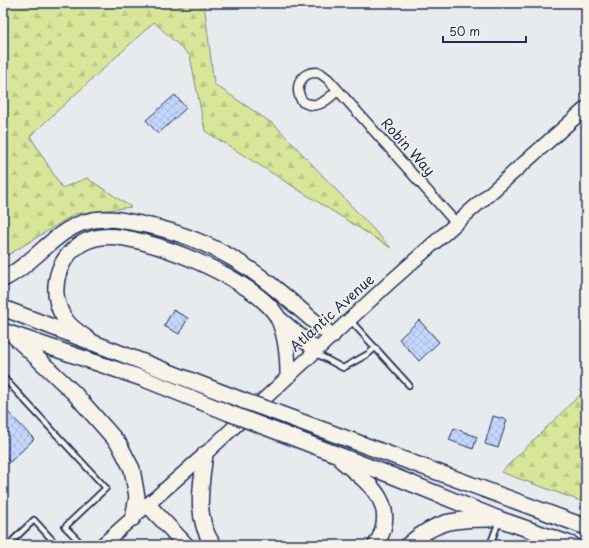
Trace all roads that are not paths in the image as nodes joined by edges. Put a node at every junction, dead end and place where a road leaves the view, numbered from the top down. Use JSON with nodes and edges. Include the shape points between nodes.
{"nodes":[{"id":1,"x":338,"y":90,"type":"junction"},
{"id":2,"x":586,"y":108,"type":"edge"},
{"id":3,"x":456,"y":223,"type":"junction"},
{"id":4,"x":3,"y":278,"type":"edge"},
{"id":5,"x":3,"y":308,"type":"edge"},
{"id":6,"x":278,"y":318,"type":"junction"},
{"id":7,"x":350,"y":320,"type":"junction"},
{"id":8,"x":7,"y":332,"type":"edge"},
{"id":9,"x":332,"y":336,"type":"junction"},
{"id":10,"x":92,"y":342,"type":"junction"},
{"id":11,"x":375,"y":348,"type":"junction"},
{"id":12,"x":315,"y":351,"type":"junction"},
{"id":13,"x":288,"y":375,"type":"junction"},
{"id":14,"x":3,"y":376,"type":"edge"},
{"id":15,"x":409,"y":385,"type":"dead end"},
{"id":16,"x":205,"y":454,"type":"junction"},
{"id":17,"x":334,"y":454,"type":"junction"},
{"id":18,"x":148,"y":506,"type":"junction"},
{"id":19,"x":133,"y":518,"type":"junction"},
{"id":20,"x":500,"y":520,"type":"junction"},
{"id":21,"x":586,"y":527,"type":"edge"},
{"id":22,"x":413,"y":540,"type":"edge"},
{"id":23,"x":8,"y":545,"type":"edge"},
{"id":24,"x":54,"y":545,"type":"edge"},
{"id":25,"x":83,"y":545,"type":"edge"},
{"id":26,"x":102,"y":545,"type":"edge"},
{"id":27,"x":186,"y":545,"type":"edge"},
{"id":28,"x":213,"y":545,"type":"edge"},
{"id":29,"x":376,"y":545,"type":"edge"},
{"id":30,"x":436,"y":545,"type":"edge"},
{"id":31,"x":490,"y":545,"type":"edge"},
{"id":32,"x":573,"y":545,"type":"edge"}],
"edges":[{"from":1,"to":1,"type":"street","name":"Robin Way","via":[[320,72],[314,71],[302,78],[298,88],[303,102],[316,106]]},
{"from":1,"to":3,"type":"street","name":"Robin Way"},
{"from":2,"to":3,"type":"main road","name":"Atlantic Avenue"},
{"from":3,"to":7,"type":"main road","name":"Atlantic Avenue"},
{"from":4,"to":9,"type":"highway","via":[[22,268],[75,226],[101,219],[119,219],[176,233],[225,255],[262,278]]},
{"from":5,"to":10,"type":"highway"},
{"from":6,"to":10,"type":"highway","via":[[261,300],[241,285],[208,266],[151,244],[102,237],[82,243],[72,250],[59,270],[56,283],[58,305],[68,323]]},
{"from":6,"to":12,"type":"highway"},
{"from":6,"to":13,"type":"highway","via":[[284,338]]},
{"from":7,"to":9,"type":"main road","name":"Atlantic Avenue"},
{"from":7,"to":11,"type":"lane"},
{"from":8,"to":17,"type":"highway","bridge":true,"via":[[144,379]]},
{"from":8,"to":19,"type":"highway","via":[[74,393],[119,444],[132,469],[137,497]]},
{"from":9,"to":12,"type":"main road","name":"Atlantic Avenue"},
{"from":10,"to":21,"type":"highway","bridge":true},
{"from":11,"to":12,"type":"lane","via":[[343,368]]},
{"from":11,"to":15,"type":"lane"},
{"from":12,"to":13,"type":"main road","name":"Atlantic Avenue"},
{"from":13,"to":16,"type":"main road","name":"Atlantic Avenue"},
{"from":14,"to":25,"type":"lane","via":[[106,488],[65,527]]},
{"from":16,"to":18,"type":"main road","name":"Atlantic Avenue"},
{"from":16,"to":28,"type":"highway","via":[[199,502],[206,532]]},
{"from":17,"to":20,"type":"highway"},
{"from":17,"to":29,"type":"highway","via":[[371,485],[379,497],[384,516]]},
{"from":18,"to":19,"type":"main road","name":"Atlantic Avenue"},
{"from":18,"to":27,"type":"highway"},
{"from":19,"to":26,"type":"main road","name":"Atlantic Avenue"},
{"from":20,"to":22,"type":"highway","via":[[454,520],[430,528]]},
{"from":20,"to":31,"type":"lane"},
{"from":20,"to":32,"type":"highway"},
{"from":22,"to":30,"type":"lane"},
{"from":23,"to":24,"type":"lane","via":[[34,520],[56,544]]}]}
